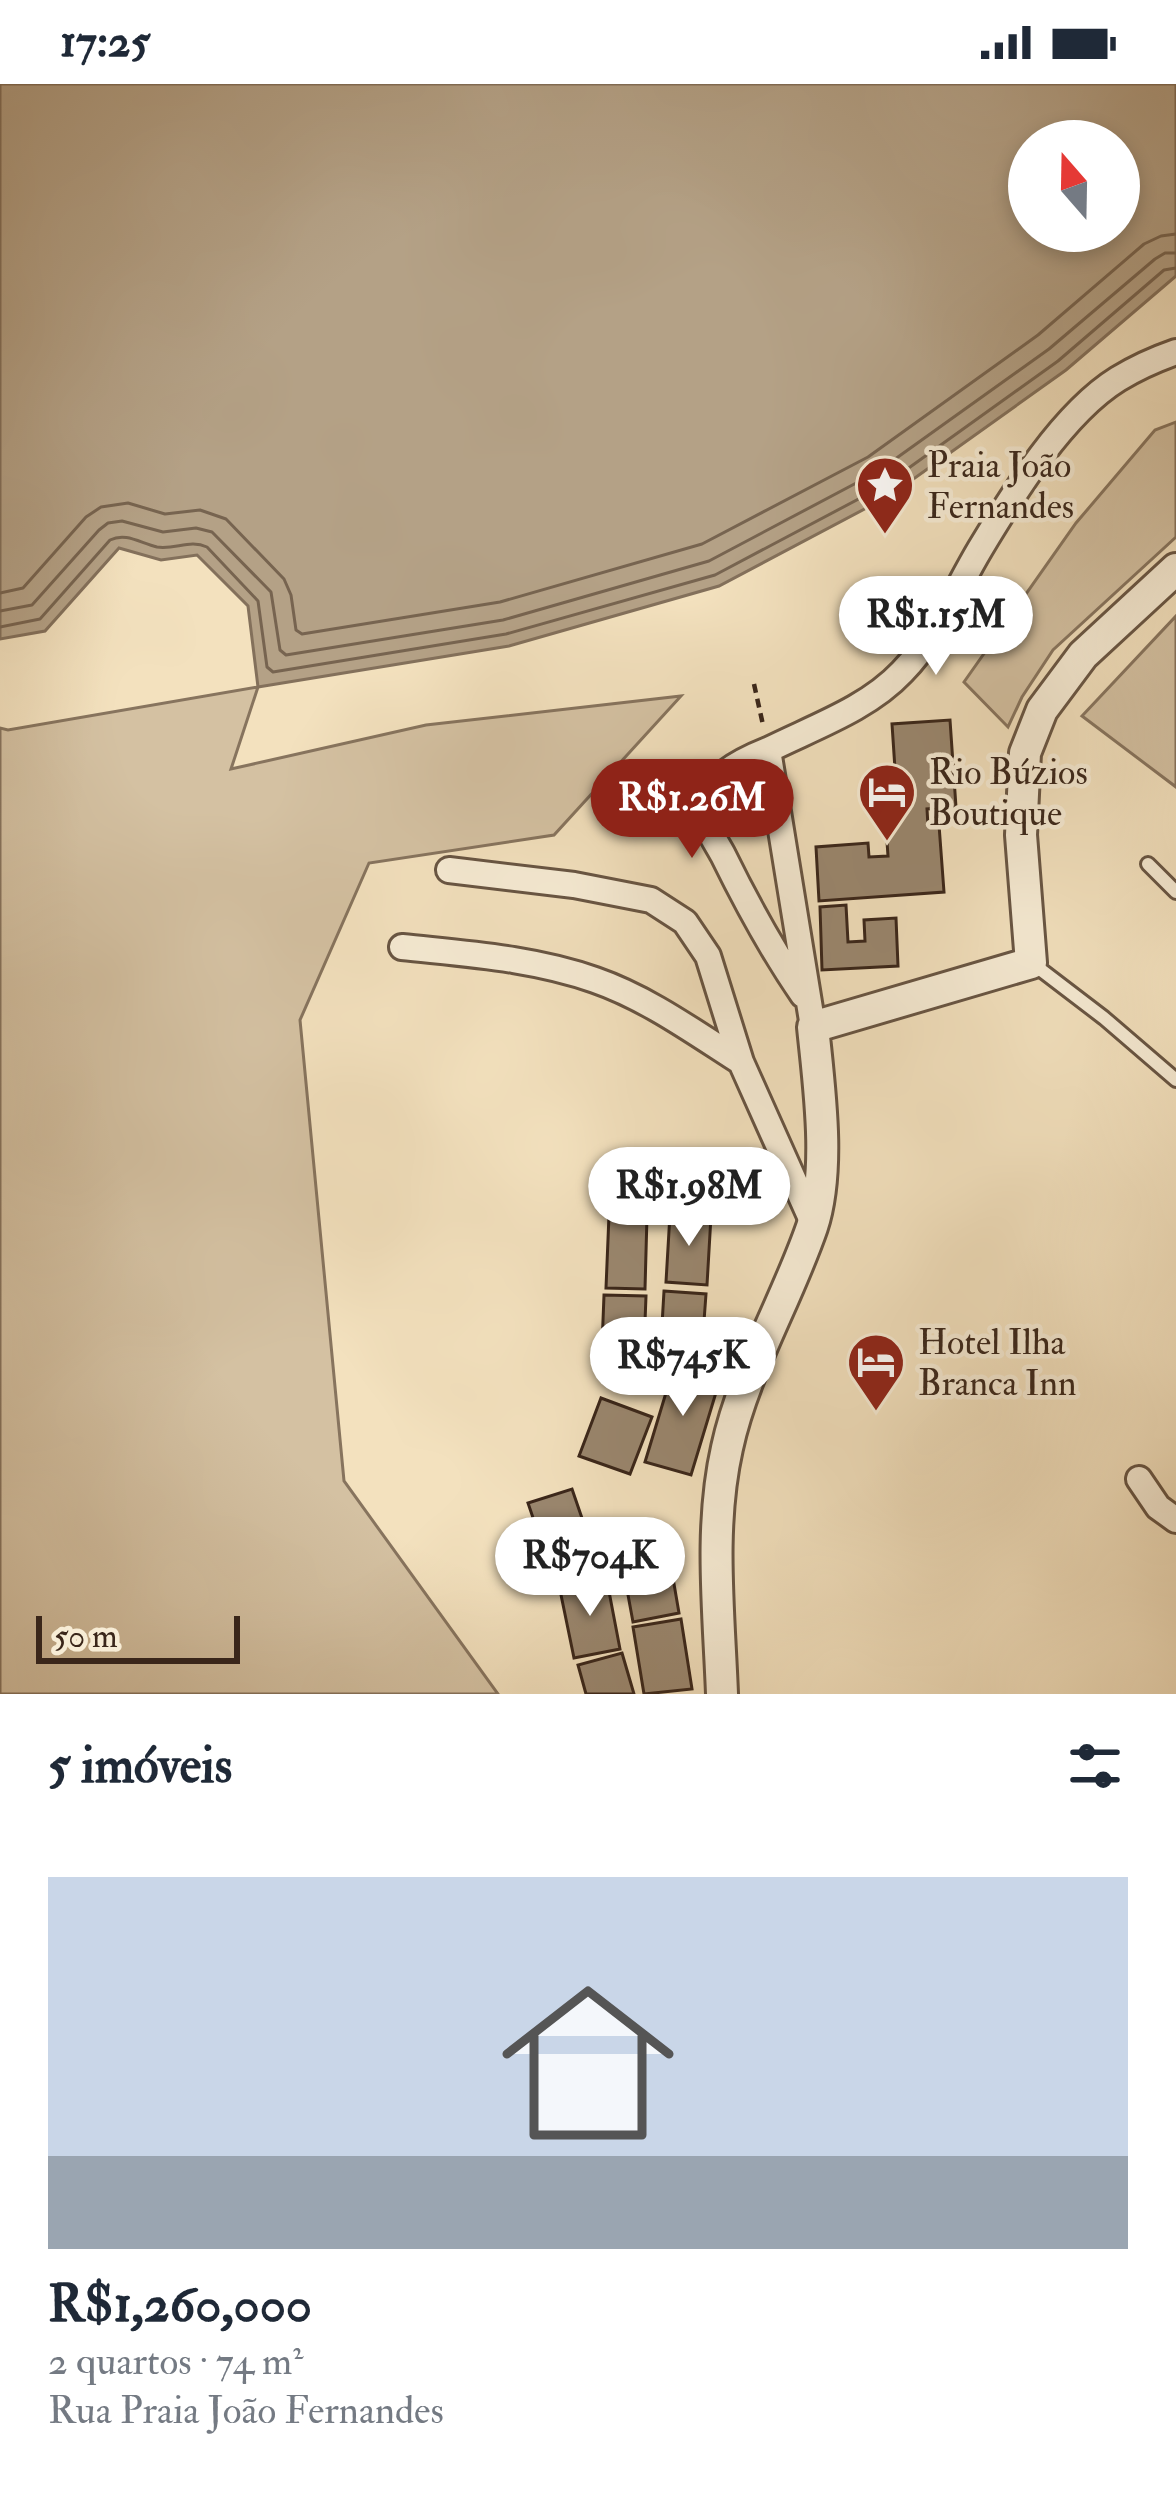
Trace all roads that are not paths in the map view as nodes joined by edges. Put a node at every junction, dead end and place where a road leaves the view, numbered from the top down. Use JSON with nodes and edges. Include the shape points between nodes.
{"nodes":[{"id":1,"x":1176,"y":352,"type":"edge"},
{"id":2,"x":1176,"y":568,"type":"edge"},
{"id":3,"x":768,"y":750,"type":"junction"},
{"id":4,"x":1148,"y":865,"type":"dead end"},
{"id":5,"x":449,"y":870,"type":"dead end"},
{"id":6,"x":1176,"y":892,"type":"edge"},
{"id":7,"x":793,"y":893,"type":"junction"},
{"id":8,"x":750,"y":910,"type":"junction"},
{"id":9,"x":402,"y":947,"type":"dead end"},
{"id":10,"x":1031,"y":963,"type":"junction"},
{"id":11,"x":810,"y":1015,"type":"junction"},
{"id":12,"x":741,"y":1062,"type":"junction"},
{"id":13,"x":1176,"y":1080,"type":"edge"},
{"id":14,"x":813,"y":1223,"type":"junction"},
{"id":15,"x":1139,"y":1479,"type":"dead end"},
{"id":16,"x":1176,"y":1520,"type":"edge"},
{"id":17,"x":722,"y":1694,"type":"edge"}],
"edges":[{"from":1,"to":3,"type":"street","via":[[1100,392],[1049,446],[934,634],[902,672],[875,697]]},
{"from":2,"to":10,"type":"street","via":[[1083,656],[1042,710],[1024,753]]},
{"from":3,"to":7,"type":"street"},
{"from":3,"to":8,"type":"street","via":[[713,784],[703,808]]},
{"from":4,"to":6,"type":"lane"},
{"from":5,"to":12,"type":"street","via":[[651,900],[685,922],[708,956]]},
{"from":7,"to":8,"type":"street"},
{"from":7,"to":11,"type":"street"},
{"from":8,"to":11,"type":"street"},
{"from":9,"to":12,"type":"street","via":[[508,959],[595,980]]},
{"from":10,"to":11,"type":"street"},
{"from":10,"to":13,"type":"lane"},
{"from":11,"to":14,"type":"street","via":[[822,1118]]},
{"from":12,"to":14,"type":"street"},
{"from":14,"to":17,"type":"street","via":[[727,1444],[718,1573]]},
{"from":15,"to":16,"type":"street"}]}
